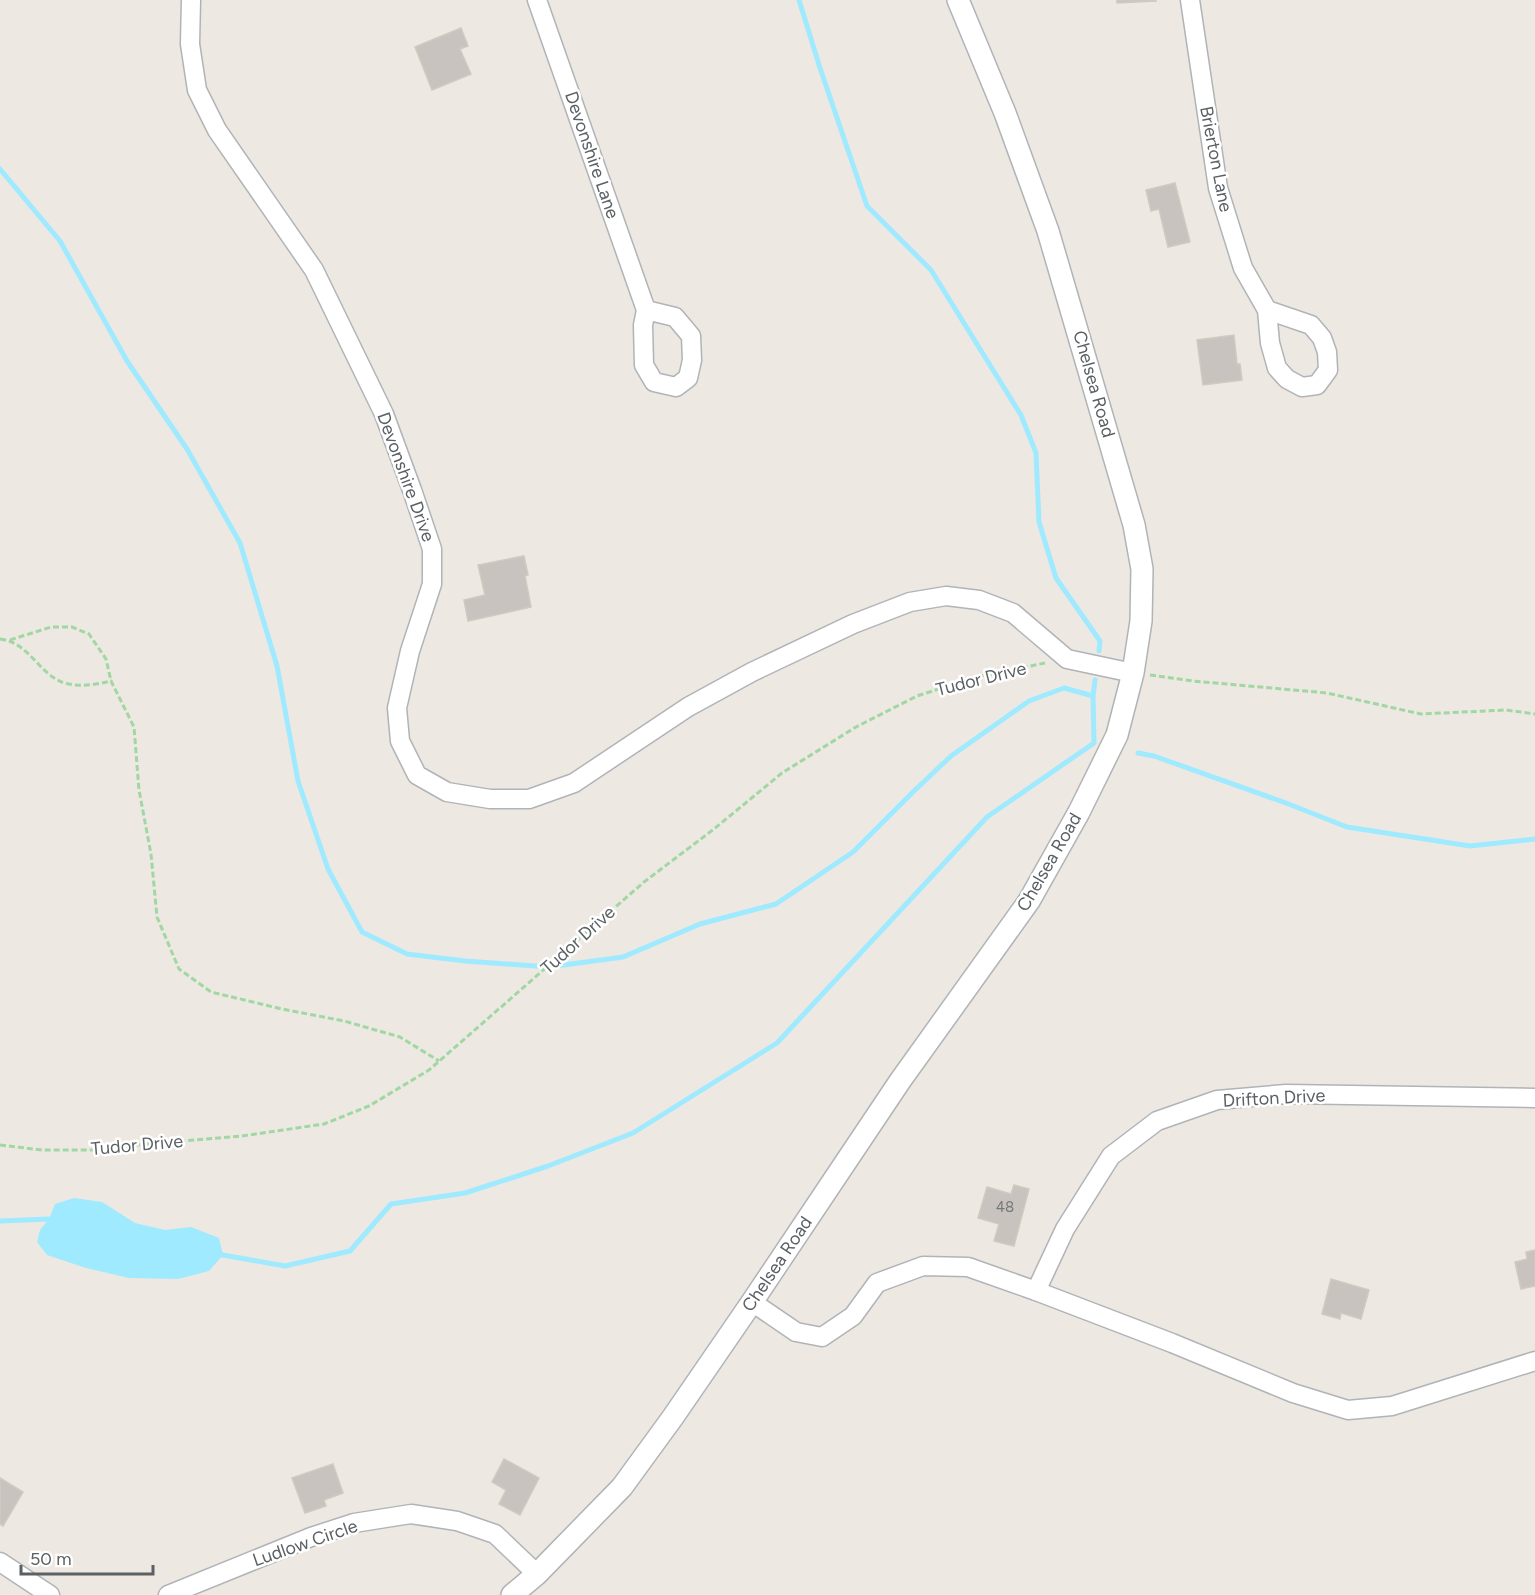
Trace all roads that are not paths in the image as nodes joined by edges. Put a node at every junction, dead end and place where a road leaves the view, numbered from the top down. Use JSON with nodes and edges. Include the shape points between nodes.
{"nodes":[{"id":1,"x":191,"y":0,"type":"edge"},
{"id":2,"x":537,"y":0,"type":"edge"},
{"id":3,"x":958,"y":0,"type":"edge"},
{"id":4,"x":1190,"y":0,"type":"edge"},
{"id":5,"x":646,"y":310,"type":"dead end"},
{"id":6,"x":1268,"y":310,"type":"dead end"},
{"id":7,"x":1133,"y":673,"type":"junction"},
{"id":8,"x":1535,"y":1098,"type":"edge"},
{"id":9,"x":1036,"y":1291,"type":"junction"},
{"id":10,"x":752,"y":1302,"type":"junction"},
{"id":11,"x":1535,"y":1361,"type":"edge"},
{"id":12,"x":0,"y":1562,"type":"edge"},
{"id":13,"x":537,"y":1574,"type":"junction"},
{"id":14,"x":50,"y":1595,"type":"edge"},
{"id":15,"x":168,"y":1595,"type":"edge"},
{"id":16,"x":512,"y":1595,"type":"edge"}],
"edges":[{"from":1,"to":7,"type":"street","name":"Devonshire Drive","via":[[190,44],[196,90],[217,130],[314,270],[384,414],[432,549],[432,584],[397,708],[400,741],[417,776],[447,792],[490,799],[529,799],[574,783],[688,707],[752,672],[853,624],[910,602],[946,596],[979,600],[1013,613],[1067,659]]},
{"from":2,"to":5,"type":"street","name":"Devonshire Lane"},
{"from":3,"to":7,"type":"street","name":"Chelsea Road","via":[[1048,231],[1134,525],[1142,569],[1141,621]]},
{"from":4,"to":6,"type":"street","name":"Brierton Lane","via":[[1218,188],[1243,268]]},
{"from":7,"to":10,"type":"street","name":"Chelsea Road","via":[[1118,735],[1029,901],[900,1081]]},
{"from":8,"to":9,"type":"street","name":"Drifton Drive","via":[[1286,1094],[1217,1100],[1157,1121],[1111,1156],[1065,1229]]},
{"from":9,"to":10,"type":"street","via":[[968,1267],[923,1266],[877,1283],[853,1316],[822,1337],[796,1332]]},
{"from":9,"to":11,"type":"street","via":[[1293,1393],[1348,1410],[1392,1406]]},
{"from":10,"to":13,"type":"street","name":"Chelsea Road","via":[[622,1487]]},
{"from":12,"to":14,"type":"street"},
{"from":13,"to":15,"type":"street","name":"Ludlow Circle","via":[[495,1534],[457,1521],[411,1514],[354,1523],[311,1537]]},
{"from":13,"to":16,"type":"street","name":"Chelsea Road"}]}
